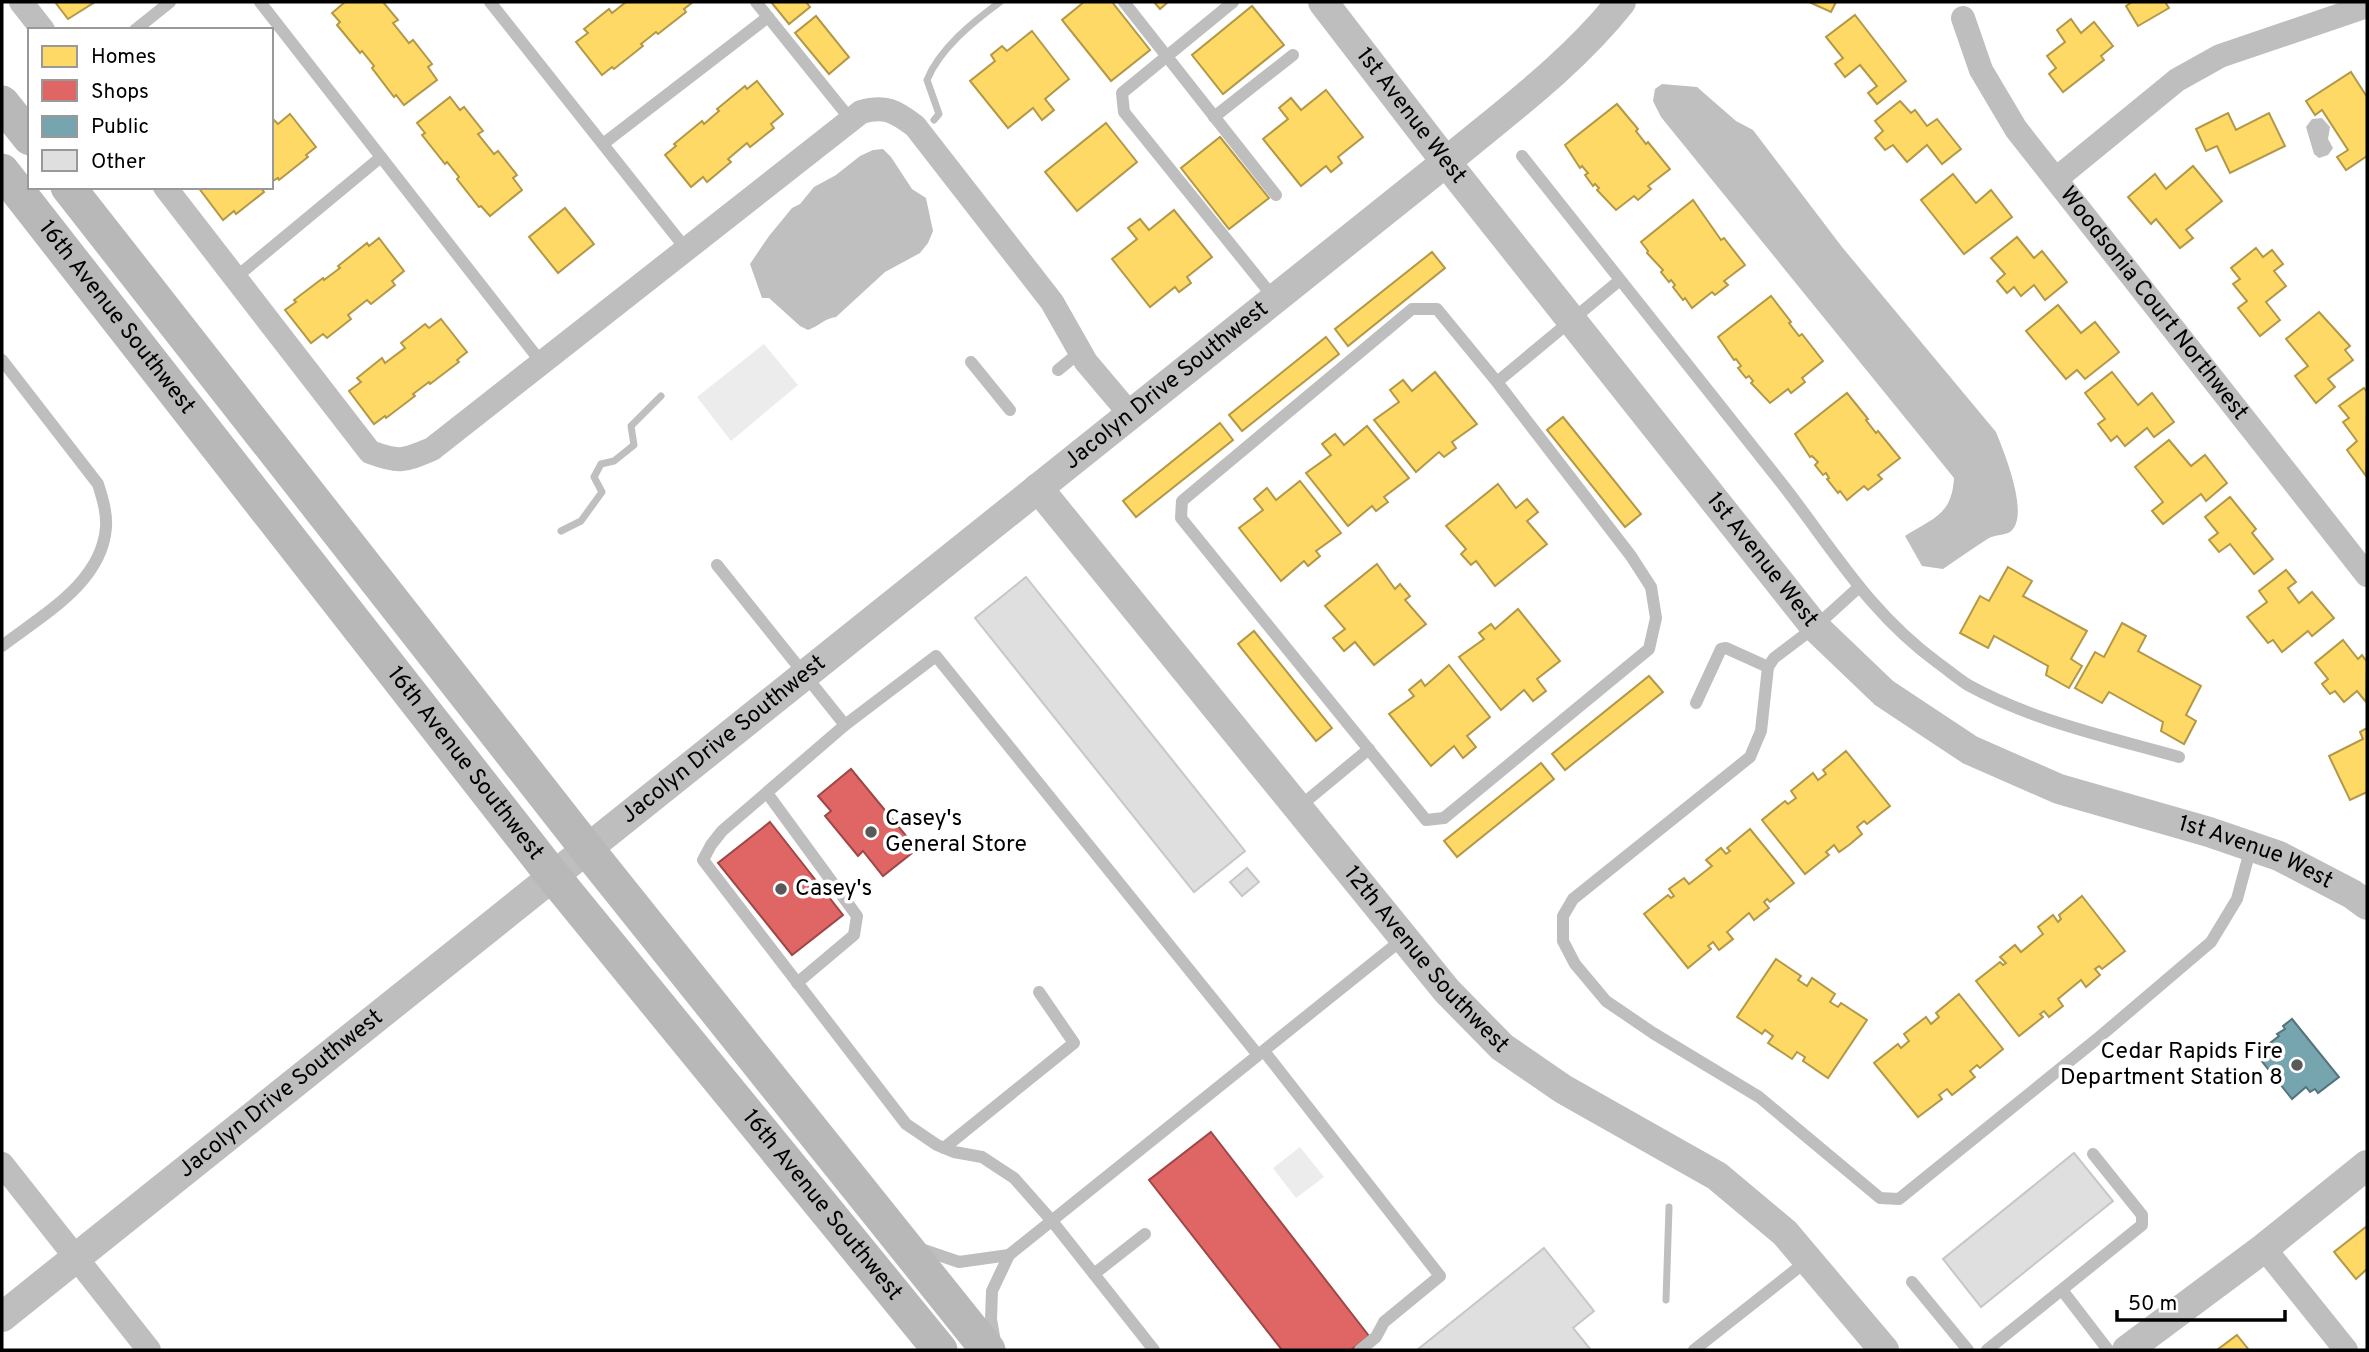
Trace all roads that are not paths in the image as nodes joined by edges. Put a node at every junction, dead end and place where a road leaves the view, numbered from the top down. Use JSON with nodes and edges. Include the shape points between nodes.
{"nodes":[{"id":1,"x":21,"y":2,"type":"edge"},
{"id":2,"x":170,"y":2,"type":"edge"},
{"id":3,"x":260,"y":2,"type":"edge"},
{"id":4,"x":491,"y":2,"type":"edge"},
{"id":5,"x":756,"y":2,"type":"edge"},
{"id":6,"x":1124,"y":2,"type":"edge"},
{"id":7,"x":1233,"y":2,"type":"edge"},
{"id":8,"x":1323,"y":2,"type":"edge"},
{"id":9,"x":1621,"y":2,"type":"edge"},
{"id":10,"x":2367,"y":6,"type":"edge"},
{"id":11,"x":768,"y":17,"type":"junction"},
{"id":12,"x":1963,"y":18,"type":"dead end"},
{"id":13,"x":41,"y":28,"type":"edge"},
{"id":14,"x":138,"y":28,"type":"edge"},
{"id":15,"x":1293,"y":55,"type":"dead end"},
{"id":16,"x":1166,"y":57,"type":"junction"},
{"id":17,"x":2,"y":103,"type":"edge"},
{"id":18,"x":1214,"y":117,"type":"junction"},
{"id":19,"x":851,"y":120,"type":"junction"},
{"id":20,"x":28,"y":136,"type":"edge"},
{"id":21,"x":603,"y":144,"type":"junction"},
{"id":22,"x":1522,"y":156,"type":"dead end"},
{"id":23,"x":381,"y":157,"type":"junction"},
{"id":24,"x":1446,"y":162,"type":"junction"},
{"id":25,"x":2,"y":171,"type":"edge"},
{"id":26,"x":2056,"y":179,"type":"junction"},
{"id":27,"x":70,"y":189,"type":"edge"},
{"id":28,"x":166,"y":189,"type":"edge"},
{"id":29,"x":1276,"y":195,"type":"dead end"},
{"id":30,"x":686,"y":249,"type":"junction"},
{"id":31,"x":234,"y":278,"type":"junction"},
{"id":32,"x":1620,"y":280,"type":"junction"},
{"id":33,"x":1274,"y":299,"type":"junction"},
{"id":34,"x":1571,"y":319,"type":"junction"},
{"id":35,"x":1080,"y":352,"type":"junction"},
{"id":36,"x":2,"y":360,"type":"edge"},
{"id":37,"x":541,"y":362,"type":"junction"},
{"id":38,"x":971,"y":362,"type":"dead end"},
{"id":39,"x":1058,"y":370,"type":"dead end"},
{"id":40,"x":1497,"y":382,"type":"junction"},
{"id":41,"x":1010,"y":410,"type":"dead end"},
{"id":42,"x":1130,"y":414,"type":"junction"},
{"id":43,"x":1038,"y":488,"type":"junction"},
{"id":44,"x":718,"y":565,"type":"dead end"},
{"id":45,"x":2367,"y":575,"type":"edge"},
{"id":46,"x":1858,"y":588,"type":"junction"},
{"id":47,"x":1815,"y":627,"type":"junction"},
{"id":48,"x":2,"y":646,"type":"edge"},
{"id":49,"x":1768,"y":667,"type":"junction"},
{"id":50,"x":806,"y":674,"type":"junction"},
{"id":51,"x":1696,"y":703,"type":"dead end"},
{"id":52,"x":845,"y":725,"type":"junction"},
{"id":53,"x":1369,"y":749,"type":"junction"},
{"id":54,"x":2179,"y":757,"type":"dead end"},
{"id":55,"x":767,"y":793,"type":"junction"},
{"id":56,"x":1298,"y":807,"type":"junction"},
{"id":57,"x":2251,"y":847,"type":"junction"},
{"id":58,"x":587,"y":849,"type":"junction"},
{"id":59,"x":553,"y":876,"type":"junction"},
{"id":60,"x":2367,"y":905,"type":"edge"},
{"id":61,"x":1404,"y":938,"type":"junction"},
{"id":62,"x":797,"y":983,"type":"junction"},
{"id":63,"x":1039,"y":992,"type":"dead end"},
{"id":64,"x":1261,"y":1053,"type":"junction"},
{"id":65,"x":944,"y":1148,"type":"junction"},
{"id":66,"x":2093,"y":1154,"type":"dead end"},
{"id":67,"x":2,"y":1164,"type":"edge"},
{"id":68,"x":2367,"y":1165,"type":"edge"},
{"id":69,"x":820,"y":1202,"type":"junction"},
{"id":70,"x":1052,"y":1221,"type":"junction"},
{"id":71,"x":1145,"y":1234,"type":"dead end"},
{"id":72,"x":901,"y":1241,"type":"junction"},
{"id":73,"x":2264,"y":1248,"type":"junction"},
{"id":74,"x":1009,"y":1255,"type":"junction"},
{"id":75,"x":76,"y":1258,"type":"junction"},
{"id":76,"x":1808,"y":1260,"type":"junction"},
{"id":77,"x":1094,"y":1274,"type":"junction"},
{"id":78,"x":1912,"y":1282,"type":"dead end"},
{"id":79,"x":2062,"y":1290,"type":"junction"},
{"id":80,"x":2,"y":1317,"type":"edge"},
{"id":81,"x":962,"y":1318,"type":"junction"},
{"id":82,"x":149,"y":1350,"type":"edge"},
{"id":83,"x":940,"y":1350,"type":"edge"},
{"id":84,"x":988,"y":1350,"type":"edge"},
{"id":85,"x":997,"y":1350,"type":"edge"},
{"id":86,"x":1154,"y":1350,"type":"edge"},
{"id":87,"x":1360,"y":1350,"type":"edge"},
{"id":88,"x":1694,"y":1350,"type":"edge"},
{"id":89,"x":1884,"y":1350,"type":"edge"},
{"id":90,"x":1968,"y":1350,"type":"edge"},
{"id":91,"x":1987,"y":1350,"type":"edge"},
{"id":92,"x":2108,"y":1350,"type":"edge"},
{"id":93,"x":2127,"y":1350,"type":"edge"},
{"id":94,"x":2346,"y":1350,"type":"edge"}],
"edges":[{"from":1,"to":13,"type":"street"},
{"from":2,"to":14,"type":"lane"},
{"from":3,"to":23,"type":"lane"},
{"from":4,"to":21,"type":"lane"},
{"from":5,"to":11,"type":"lane"},
{"from":6,"to":16,"type":"lane"},
{"from":7,"to":16,"type":"lane"},
{"from":8,"to":24,"type":"street","name":"1st Avenue West"},
{"from":9,"to":24,"type":"street","name":"Jacolyn Drive Southwest","via":[[1553,72]]},
{"from":10,"to":26,"type":"street","via":[[2220,56],[2177,80]]},
{"from":11,"to":19,"type":"lane"},
{"from":11,"to":21,"type":"lane"},
{"from":12,"to":26,"type":"street","name":"Woodsonia Court Northwest","via":[[1981,70],[2016,129]]},
{"from":15,"to":18,"type":"lane"},
{"from":16,"to":18,"type":"lane"},
{"from":16,"to":33,"type":"lane","via":[[1122,93],[1124,112]]},
{"from":17,"to":20,"type":"main road"},
{"from":18,"to":29,"type":"lane"},
{"from":19,"to":30,"type":"street"},
{"from":19,"to":35,"type":"street","via":[[877,107],[897,113],[915,126],[1052,302]]},
{"from":21,"to":30,"type":"lane"},
{"from":22,"to":32,"type":"lane"},
{"from":23,"to":31,"type":"lane"},
{"from":23,"to":37,"type":"lane"},
{"from":24,"to":33,"type":"street","name":"Jacolyn Drive Southwest"},
{"from":24,"to":34,"type":"street","name":"1st Avenue West"},
{"from":25,"to":59,"type":"main road","name":"16th Avenue Southwest"},
{"from":26,"to":45,"type":"street","name":"Woodsonia Court Northwest"},
{"from":27,"to":58,"type":"main road","name":"16th Avenue Southwest"},
{"from":28,"to":31,"type":"street"},
{"from":30,"to":37,"type":"street"},
{"from":31,"to":37,"type":"street","via":[[370,452],[393,460],[432,449]]},
{"from":32,"to":34,"type":"lane"},
{"from":32,"to":46,"type":"lane"},
{"from":33,"to":42,"type":"street","name":"Jacolyn Drive Southwest"},
{"from":34,"to":40,"type":"lane"},
{"from":34,"to":47,"type":"street","name":"1st Avenue West"},
{"from":35,"to":39,"type":"lane"},
{"from":35,"to":42,"type":"street"},
{"from":36,"to":48,"type":"lane","via":[[98,484],[106,527],[91,572]]},
{"from":38,"to":41,"type":"lane"},
{"from":40,"to":53,"type":"lane","via":[[1651,587],[1657,618],[1649,649],[1444,818],[1426,820]]},
{"from":40,"to":53,"type":"lane","via":[[1437,309],[1412,309],[1182,501],[1181,518]]},
{"from":42,"to":43,"type":"street","name":"Jacolyn Drive Southwest"},
{"from":43,"to":50,"type":"street","name":"Jacolyn Drive Southwest"},
{"from":43,"to":56,"type":"street","name":"12th Avenue Southwest"},
{"from":44,"to":50,"type":"lane"},
{"from":46,"to":47,"type":"lane"},
{"from":46,"to":54,"type":"lane","via":[[1918,648],[1967,684],[2048,719]]},
{"from":47,"to":49,"type":"lane"},
{"from":47,"to":57,"type":"street","name":"1st Avenue West","via":[[1884,693],[1970,750],[2059,789]]},
{"from":49,"to":51,"type":"lane","via":[[1721,649]]},
{"from":49,"to":57,"type":"lane","via":[[1761,731],[1750,757],[1573,899],[1563,916],[1563,941],[1575,964],[1606,1001],[1759,1097],[1880,1198],[1899,1199],[2211,942],[2237,899]]},
{"from":50,"to":52,"type":"lane"},
{"from":50,"to":58,"type":"street","name":"Jacolyn Drive Southwest"},
{"from":52,"to":55,"type":"lane"},
{"from":52,"to":64,"type":"lane","via":[[936,656]]},
{"from":53,"to":56,"type":"lane"},
{"from":55,"to":62,"type":"lane","via":[[857,916],[855,934]]},
{"from":55,"to":62,"type":"lane","via":[[722,831],[703,860]]},
{"from":56,"to":61,"type":"street","name":"12th Avenue Southwest"},
{"from":57,"to":60,"type":"street","name":"1st Avenue West","via":[[2279,856]]},
{"from":58,"to":59,"type":"street","name":"Jacolyn Drive Southwest"},
{"from":58,"to":72,"type":"main road","name":"16th Avenue Southwest"},
{"from":59,"to":69,"type":"main road","name":"16th Avenue Southwest"},
{"from":59,"to":75,"type":"street","name":"Jacolyn Drive Southwest"},
{"from":61,"to":64,"type":"lane"},
{"from":61,"to":76,"type":"street","name":"12th Avenue Southwest","via":[[1447,991],[1502,1046],[1563,1089],[1717,1176],[1785,1233]]},
{"from":62,"to":65,"type":"lane","via":[[906,1124]]},
{"from":63,"to":65,"type":"lane","via":[[1074,1043]]},
{"from":64,"to":70,"type":"lane"},
{"from":64,"to":87,"type":"lane","via":[[1440,1276],[1384,1322],[1376,1337]]},
{"from":65,"to":70,"type":"lane","via":[[982,1157],[999,1167]]},
{"from":66,"to":79,"type":"lane","via":[[2142,1215],[2142,1225]]},
{"from":67,"to":75,"type":"street"},
{"from":68,"to":73,"type":"street"},
{"from":69,"to":81,"type":"main road","via":[[839,1204],[856,1213],[935,1310],[949,1319]]},
{"from":69,"to":83,"type":"main road","name":"16th Avenue Southwest"},
{"from":70,"to":74,"type":"lane"},
{"from":70,"to":77,"type":"lane"},
{"from":71,"to":77,"type":"lane"},
{"from":72,"to":74,"type":"lane","via":[[959,1262]]},
{"from":72,"to":81,"type":"main road","name":"16th Avenue Southwest"},
{"from":73,"to":93,"type":"street"},
{"from":73,"to":94,"type":"street"},
{"from":74,"to":85,"type":"lane","via":[[992,1291]]},
{"from":75,"to":80,"type":"street","name":"Jacolyn Drive Southwest"},
{"from":75,"to":82,"type":"street"},
{"from":76,"to":88,"type":"lane"},
{"from":76,"to":89,"type":"street","name":"12th Avenue Southwest"},
{"from":77,"to":86,"type":"lane"},
{"from":78,"to":90,"type":"lane"},
{"from":79,"to":91,"type":"lane"},
{"from":79,"to":92,"type":"lane"},
{"from":81,"to":84,"type":"main road","name":"16th Avenue Southwest"}]}
